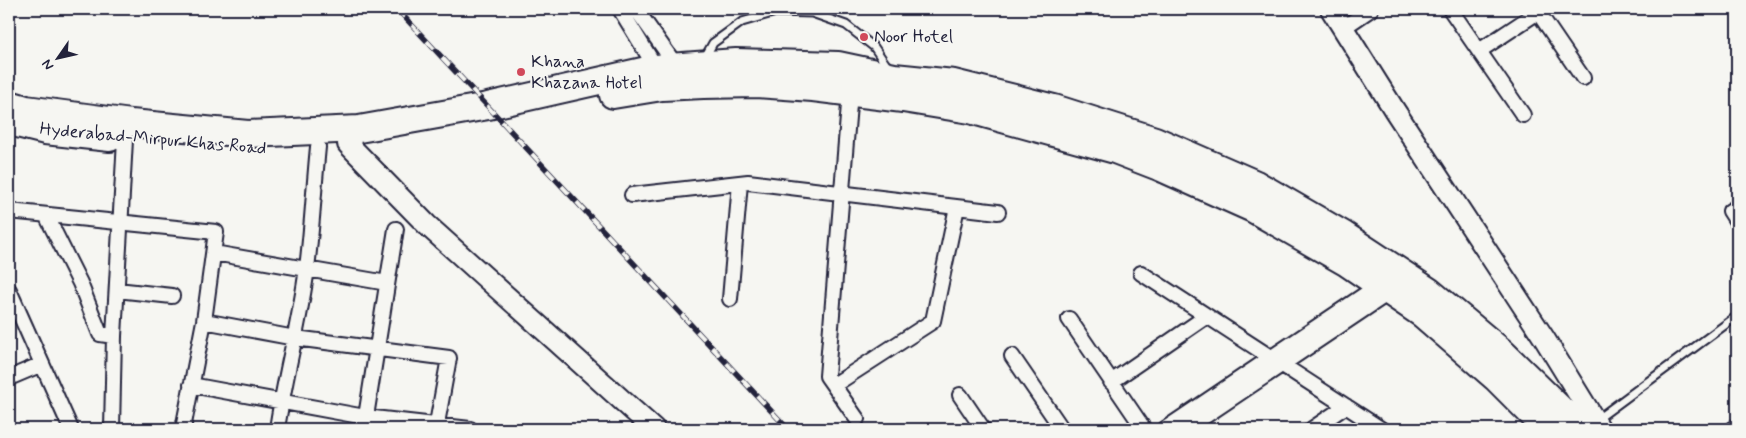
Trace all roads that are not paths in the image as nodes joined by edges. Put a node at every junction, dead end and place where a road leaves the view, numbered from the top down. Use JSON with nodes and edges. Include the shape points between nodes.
{"nodes":[{"id":1,"x":620,"y":9,"type":"edge"},
{"id":2,"x":636,"y":9,"type":"edge"},
{"id":3,"x":1331,"y":9,"type":"edge"},
{"id":4,"x":1371,"y":9,"type":"edge"},
{"id":5,"x":1450,"y":9,"type":"edge"},
{"id":6,"x":1537,"y":11,"type":"edge"},
{"id":7,"x":1343,"y":28,"type":"junction"},
{"id":8,"x":1479,"y":51,"type":"junction"},
{"id":9,"x":678,"y":67,"type":"junction"},
{"id":10,"x":894,"y":77,"type":"junction"},
{"id":11,"x":1583,"y":78,"type":"dead end"},
{"id":12,"x":850,"y":92,"type":"junction"},
{"id":13,"x":9,"y":104,"type":"edge"},
{"id":14,"x":1523,"y":115,"type":"dead end"},
{"id":15,"x":9,"y":122,"type":"edge"},
{"id":16,"x":125,"y":140,"type":"junction"},
{"id":17,"x":348,"y":144,"type":"junction"},
{"id":18,"x":318,"y":147,"type":"junction"},
{"id":19,"x":740,"y":183,"type":"junction"},
{"id":20,"x":842,"y":193,"type":"junction"},
{"id":21,"x":632,"y":195,"type":"dead end"},
{"id":22,"x":957,"y":207,"type":"junction"},
{"id":23,"x":1737,"y":207,"type":"edge"},
{"id":24,"x":9,"y":211,"type":"edge"},
{"id":25,"x":998,"y":212,"type":"dead end"},
{"id":26,"x":46,"y":215,"type":"junction"},
{"id":27,"x":120,"y":222,"type":"junction"},
{"id":28,"x":1737,"y":222,"type":"edge"},
{"id":29,"x":396,"y":229,"type":"dead end"},
{"id":30,"x":214,"y":253,"type":"junction"},
{"id":31,"x":307,"y":269,"type":"junction"},
{"id":32,"x":1142,"y":273,"type":"dead end"},
{"id":33,"x":387,"y":283,"type":"junction"},
{"id":34,"x":1384,"y":288,"type":"junction"},
{"id":35,"x":9,"y":290,"type":"edge"},
{"id":36,"x":117,"y":290,"type":"junction"},
{"id":37,"x":172,"y":296,"type":"dead end"},
{"id":38,"x":730,"y":299,"type":"dead end"},
{"id":39,"x":1207,"y":316,"type":"junction"},
{"id":40,"x":1737,"y":316,"type":"edge"},
{"id":41,"x":1069,"y":319,"type":"dead end"},
{"id":42,"x":204,"y":321,"type":"junction"},
{"id":43,"x":114,"y":336,"type":"junction"},
{"id":44,"x":295,"y":338,"type":"junction"},
{"id":45,"x":376,"y":350,"type":"junction"},
{"id":46,"x":1012,"y":356,"type":"dead end"},
{"id":47,"x":1277,"y":361,"type":"junction"},
{"id":48,"x":42,"y":364,"type":"junction"},
{"id":49,"x":9,"y":378,"type":"edge"},
{"id":50,"x":1111,"y":382,"type":"junction"},
{"id":51,"x":191,"y":385,"type":"junction"},
{"id":52,"x":834,"y":385,"type":"junction"},
{"id":53,"x":960,"y":395,"type":"dead end"},
{"id":54,"x":281,"y":402,"type":"junction"},
{"id":55,"x":1346,"y":406,"type":"junction"},
{"id":56,"x":857,"y":420,"type":"dead end"},
{"id":57,"x":365,"y":423,"type":"edge"},
{"id":58,"x":1592,"y":426,"type":"edge"},
{"id":59,"x":1737,"y":426,"type":"edge"},
{"id":60,"x":437,"y":427,"type":"edge"},
{"id":61,"x":71,"y":429,"type":"edge"},
{"id":62,"x":112,"y":429,"type":"edge"},
{"id":63,"x":183,"y":429,"type":"edge"},
{"id":64,"x":277,"y":429,"type":"edge"},
{"id":65,"x":470,"y":429,"type":"edge"},
{"id":66,"x":654,"y":429,"type":"edge"},
{"id":67,"x":983,"y":429,"type":"edge"},
{"id":68,"x":1062,"y":429,"type":"edge"},
{"id":69,"x":1144,"y":429,"type":"edge"},
{"id":70,"x":1165,"y":429,"type":"edge"},
{"id":71,"x":1186,"y":429,"type":"edge"},
{"id":72,"x":1312,"y":429,"type":"edge"},
{"id":73,"x":1382,"y":429,"type":"edge"},
{"id":74,"x":1547,"y":429,"type":"edge"},
{"id":75,"x":1732,"y":429,"type":"edge"}],
"edges":[{"from":1,"to":9,"type":"street"},
{"from":2,"to":9,"type":"street"},
{"from":3,"to":7,"type":"main road"},
{"from":4,"to":7,"type":"street"},
{"from":5,"to":8,"type":"street"},
{"from":6,"to":8,"type":"street"},
{"from":6,"to":11,"type":"street"},
{"from":7,"to":58,"type":"main road","via":[[1544,338]]},
{"from":8,"to":14,"type":"street"},
{"from":9,"to":10,"type":"highway","name":"Hyderabad-Mirpur Khas Road","via":[[736,62],[838,65]]},
{"from":9,"to":10,"type":"lane","via":[[742,22],[776,12],[812,12],[846,25],[867,41]]},
{"from":9,"to":13,"type":"highway","name":"Hyderabad-Mirpur Khas Road","via":[[359,129],[298,133],[248,134],[131,123]]},
{"from":10,"to":58,"type":"highway","name":"Hyderabad-Mirpur Khas Road","via":[[954,83],[1054,108],[1155,140],[1256,184],[1344,235],[1429,291]]},
{"from":12,"to":17,"type":"highway","name":"Hyderabad-Mirpur Khas Road","via":[[756,84],[662,87],[495,114],[434,133]]},
{"from":12,"to":20,"type":"street"},
{"from":12,"to":34,"type":"highway","name":"Hyderabad-Mirpur Khas Road","via":[[970,110],[1115,150],[1159,166],[1253,208],[1348,263]]},
{"from":15,"to":16,"type":"highway","name":"Hyderabad-Mirpur Khas Road","via":[[45,131]]},
{"from":16,"to":18,"type":"highway","name":"Hyderabad-Mirpur Khas Road","via":[[247,150]]},
{"from":16,"to":27,"type":"street"},
{"from":17,"to":18,"type":"highway","name":"Hyderabad-Mirpur Khas Road"},
{"from":17,"to":66,"type":"main road","via":[[426,225]]},
{"from":18,"to":31,"type":"street"},
{"from":19,"to":20,"type":"street"},
{"from":19,"to":21,"type":"street"},
{"from":19,"to":38,"type":"street"},
{"from":20,"to":22,"type":"street"},
{"from":20,"to":52,"type":"street","via":[[827,376]]},
{"from":22,"to":25,"type":"street"},
{"from":22,"to":52,"type":"street","via":[[933,321]]},
{"from":23,"to":28,"type":"street","via":[[1730,212]]},
{"from":24,"to":26,"type":"street"},
{"from":26,"to":27,"type":"street"},
{"from":26,"to":43,"type":"street","via":[[80,283],[100,334]]},
{"from":27,"to":30,"type":"street","via":[[216,232]]},
{"from":27,"to":36,"type":"street"},
{"from":29,"to":33,"type":"street"},
{"from":30,"to":31,"type":"street"},
{"from":30,"to":42,"type":"street"},
{"from":31,"to":33,"type":"street"},
{"from":31,"to":44,"type":"street"},
{"from":32,"to":39,"type":"street"},
{"from":33,"to":45,"type":"street"},
{"from":34,"to":47,"type":"street"},
{"from":34,"to":74,"type":"highway","name":"Hyderabad-Mirpur Khas Road","via":[[1422,314],[1497,379]]},
{"from":35,"to":48,"type":"street"},
{"from":36,"to":37,"type":"street"},
{"from":36,"to":43,"type":"street"},
{"from":39,"to":47,"type":"street"},
{"from":39,"to":50,"type":"street"},
{"from":40,"to":58,"type":"lane"},
{"from":41,"to":50,"type":"street"},
{"from":42,"to":44,"type":"street"},
{"from":42,"to":51,"type":"street"},
{"from":43,"to":62,"type":"street"},
{"from":44,"to":45,"type":"street"},
{"from":44,"to":54,"type":"street"},
{"from":45,"to":57,"type":"street"},
{"from":45,"to":60,"type":"street","via":[[449,358]]},
{"from":46,"to":68,"type":"street"},
{"from":47,"to":55,"type":"street"},
{"from":47,"to":70,"type":"street"},
{"from":47,"to":71,"type":"street"},
{"from":48,"to":49,"type":"street"},
{"from":48,"to":61,"type":"street"},
{"from":50,"to":69,"type":"street"},
{"from":51,"to":54,"type":"street"},
{"from":51,"to":63,"type":"street"},
{"from":52,"to":56,"type":"street"},
{"from":53,"to":67,"type":"street"},
{"from":54,"to":57,"type":"street"},
{"from":54,"to":64,"type":"street"},
{"from":55,"to":72,"type":"street"},
{"from":55,"to":73,"type":"street"},
{"from":57,"to":60,"type":"street"},
{"from":59,"to":75,"type":"street"},
{"from":60,"to":65,"type":"street"}]}
